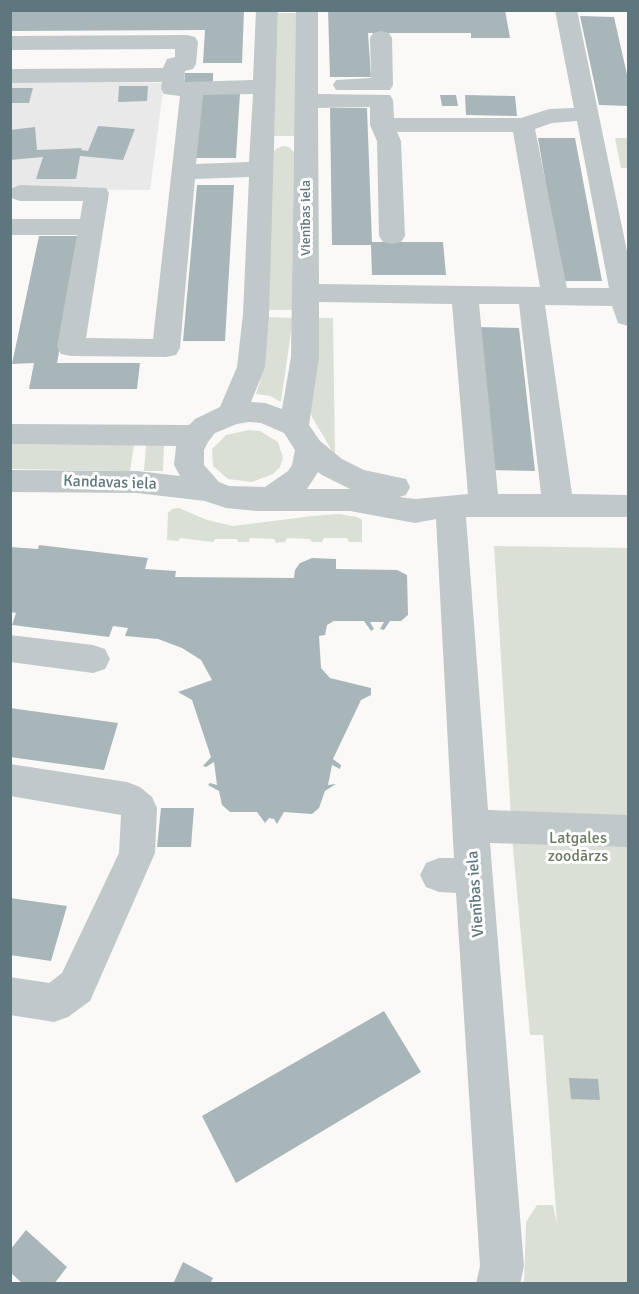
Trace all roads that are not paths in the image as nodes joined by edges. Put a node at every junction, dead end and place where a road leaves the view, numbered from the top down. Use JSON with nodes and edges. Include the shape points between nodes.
{"nodes":[{"id":1,"x":267,"y":10,"type":"edge"},
{"id":2,"x":307,"y":10,"type":"edge"},
{"id":3,"x":566,"y":10,"type":"edge"},
{"id":4,"x":381,"y":38,"type":"dead end"},
{"id":5,"x":10,"y":43,"type":"edge"},
{"id":6,"x":37,"y":43,"type":"junction"},
{"id":7,"x":19,"y":76,"type":"edge"},
{"id":8,"x":183,"y":82,"type":"junction"},
{"id":9,"x":265,"y":87,"type":"junction"},
{"id":10,"x":306,"y":92,"type":"junction"},
{"id":11,"x":587,"y":114,"type":"junction"},
{"id":12,"x":382,"y":125,"type":"junction"},
{"id":13,"x":523,"y":125,"type":"junction"},
{"id":14,"x":306,"y":147,"type":"junction"},
{"id":15,"x":262,"y":158,"type":"junction"},
{"id":16,"x":183,"y":172,"type":"junction"},
{"id":17,"x":19,"y":192,"type":"edge"},
{"id":18,"x":90,"y":226,"type":"junction"},
{"id":19,"x":10,"y":227,"type":"edge"},
{"id":20,"x":392,"y":236,"type":"dead end"},
{"id":21,"x":306,"y":293,"type":"junction"},
{"id":22,"x":465,"y":295,"type":"junction"},
{"id":23,"x":543,"y":296,"type":"junction"},
{"id":24,"x":626,"y":308,"type":"edge"},
{"id":25,"x":232,"y":414,"type":"junction"},
{"id":26,"x":10,"y":434,"type":"edge"},
{"id":27,"x":196,"y":436,"type":"junction"},
{"id":28,"x":302,"y":437,"type":"junction"},
{"id":29,"x":10,"y":481,"type":"edge"},
{"id":30,"x":208,"y":490,"type":"junction"},
{"id":31,"x":257,"y":500,"type":"junction"},
{"id":32,"x":467,"y":505,"type":"junction"},
{"id":33,"x":558,"y":506,"type":"junction"},
{"id":34,"x":628,"y":506,"type":"edge"},
{"id":35,"x":10,"y":648,"type":"edge"},
{"id":36,"x":93,"y":659,"type":"dead end"},
{"id":37,"x":10,"y":780,"type":"edge"},
{"id":38,"x":472,"y":826,"type":"junction"},
{"id":39,"x":628,"y":831,"type":"edge"},
{"id":40,"x":10,"y":996,"type":"edge"},
{"id":41,"x":498,"y":1284,"type":"edge"}],
"edges":[{"from":1,"to":9,"type":"street"},
{"from":2,"to":10,"type":"street","name":"Vienības iela"},
{"from":3,"to":11,"type":"street"},
{"from":4,"to":10,"type":"street","via":[[382,85]]},
{"from":5,"to":6,"type":"street"},
{"from":6,"to":7,"type":"street"},
{"from":6,"to":8,"type":"street","via":[[187,42],[185,64],[175,64]]},
{"from":7,"to":8,"type":"street"},
{"from":8,"to":9,"type":"street"},
{"from":8,"to":16,"type":"street"},
{"from":9,"to":15,"type":"street"},
{"from":10,"to":12,"type":"street","via":[[382,100]]},
{"from":10,"to":14,"type":"street","name":"Vienības iela"},
{"from":11,"to":13,"type":"street","via":[[549,116]]},
{"from":11,"to":24,"type":"street"},
{"from":12,"to":13,"type":"street"},
{"from":12,"to":20,"type":"street","via":[[389,141]]},
{"from":13,"to":23,"type":"street"},
{"from":14,"to":15,"type":"street","via":[[291,142]]},
{"from":14,"to":21,"type":"street","name":"Vienības iela"},
{"from":15,"to":16,"type":"street"},
{"from":15,"to":25,"type":"street","via":[[251,367]]},
{"from":16,"to":18,"type":"street","via":[[166,348],[71,347]]},
{"from":17,"to":18,"type":"street","via":[[97,193]]},
{"from":18,"to":19,"type":"street"},
{"from":21,"to":22,"type":"street"},
{"from":21,"to":28,"type":"street","name":"Vienības iela"},
{"from":22,"to":23,"type":"street"},
{"from":22,"to":32,"type":"street","name":"Vienības iela"},
{"from":23,"to":24,"type":"street"},
{"from":23,"to":33,"type":"street"},
{"from":25,"to":27,"type":"street","name":"Kandavas iela","via":[[211,423]]},
{"from":25,"to":28,"type":"street","name":"Kandavas iela","via":[[265,413]]},
{"from":26,"to":27,"type":"street"},
{"from":27,"to":30,"type":"street","via":[[189,450],[189,465]]},
{"from":28,"to":31,"type":"street","name":"Kandavas iela","via":[[307,465],[299,479],[274,496]]},
{"from":28,"to":32,"type":"street","name":"Kandavas iela","via":[[332,467],[358,480],[416,490]]},
{"from":29,"to":30,"type":"street","name":"Kandavas iela","via":[[137,482]]},
{"from":30,"to":31,"type":"street","name":"Kandavas iela","via":[[226,497]]},
{"from":31,"to":32,"type":"street","name":"Kandavas iela","via":[[350,500],[415,511]]},
{"from":32,"to":33,"type":"street","name":"Kandavas iela"},
{"from":32,"to":38,"type":"street","name":"Vienības iela"},
{"from":33,"to":34,"type":"street","name":"Kandavas iela"},
{"from":35,"to":36,"type":"street"},
{"from":37,"to":40,"type":"street","via":[[127,798],[139,808],[137,853],[76,987],[54,1004]]},
{"from":38,"to":39,"type":"street"},
{"from":38,"to":41,"type":"street","name":"Vienības iela","via":[[456,876],[495,1153],[502,1266]]}]}
